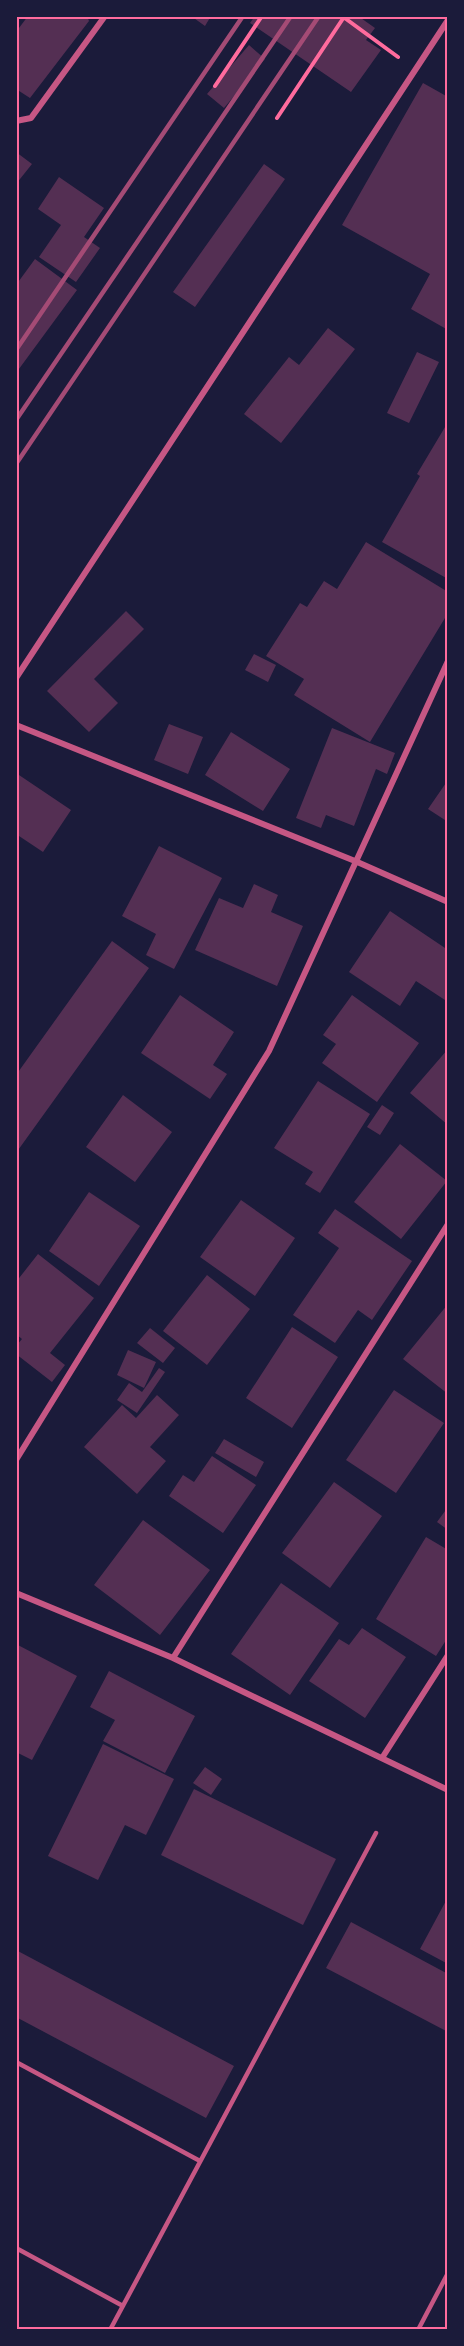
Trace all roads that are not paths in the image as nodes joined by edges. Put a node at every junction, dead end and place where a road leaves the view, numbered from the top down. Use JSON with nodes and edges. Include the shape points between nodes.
{"nodes":[{"id":1,"x":105,"y":16,"type":"edge"},
{"id":2,"x":447,"y":20,"type":"edge"},
{"id":3,"x":16,"y":121,"type":"edge"},
{"id":4,"x":447,"y":661,"type":"edge"},
{"id":5,"x":16,"y":678,"type":"edge"},
{"id":6,"x":16,"y":725,"type":"edge"},
{"id":7,"x":355,"y":861,"type":"junction"},
{"id":8,"x":447,"y":902,"type":"edge"},
{"id":9,"x":447,"y":1224,"type":"edge"},
{"id":10,"x":16,"y":1460,"type":"edge"},
{"id":11,"x":16,"y":1593,"type":"edge"},
{"id":12,"x":447,"y":1655,"type":"edge"},
{"id":13,"x":173,"y":1658,"type":"junction"},
{"id":14,"x":382,"y":1758,"type":"junction"},
{"id":15,"x":447,"y":1790,"type":"edge"},
{"id":16,"x":376,"y":1833,"type":"dead end"},
{"id":17,"x":16,"y":2062,"type":"edge"},
{"id":18,"x":200,"y":2162,"type":"junction"},
{"id":19,"x":16,"y":2248,"type":"edge"},
{"id":20,"x":447,"y":2273,"type":"edge"},
{"id":21,"x":123,"y":2306,"type":"junction"},
{"id":22,"x":110,"y":2330,"type":"edge"},
{"id":23,"x":418,"y":2330,"type":"edge"}],
"edges":[{"from":1,"to":3,"type":"street","via":[[31,118]]},
{"from":2,"to":5,"type":"street"},
{"from":4,"to":7,"type":"street"},
{"from":6,"to":7,"type":"street"},
{"from":7,"to":8,"type":"street"},
{"from":7,"to":10,"type":"street","via":[[269,1051]]},
{"from":9,"to":13,"type":"street"},
{"from":11,"to":13,"type":"street"},
{"from":12,"to":14,"type":"street"},
{"from":13,"to":14,"type":"street"},
{"from":14,"to":15,"type":"street"},
{"from":16,"to":18,"type":"lane"},
{"from":17,"to":18,"type":"lane"},
{"from":18,"to":21,"type":"lane"},
{"from":19,"to":21,"type":"lane"},
{"from":20,"to":23,"type":"lane"},
{"from":21,"to":22,"type":"lane"}]}
